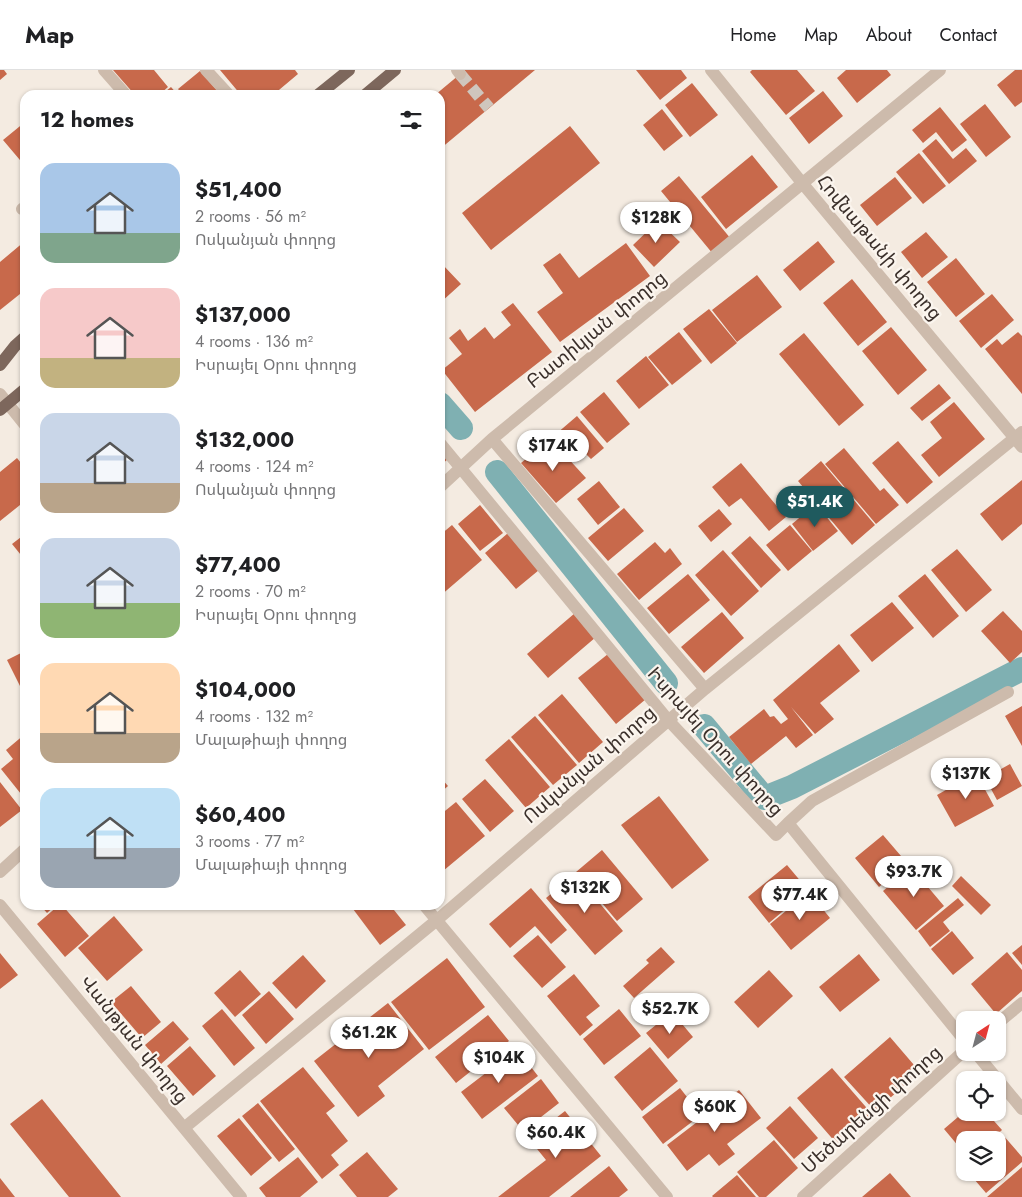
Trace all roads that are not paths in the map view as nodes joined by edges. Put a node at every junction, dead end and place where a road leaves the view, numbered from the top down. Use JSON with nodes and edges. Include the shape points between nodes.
{"nodes":[{"id":1,"x":104,"y":70,"type":"edge"},
{"id":2,"x":206,"y":70,"type":"edge"},
{"id":3,"x":349,"y":70,"type":"edge"},
{"id":4,"x":395,"y":70,"type":"edge"},
{"id":5,"x":711,"y":70,"type":"edge"},
{"id":6,"x":940,"y":70,"type":"edge"},
{"id":7,"x":122,"y":90,"type":"edge"},
{"id":8,"x":224,"y":90,"type":"edge"},
{"id":9,"x":324,"y":90,"type":"edge"},
{"id":10,"x":371,"y":90,"type":"edge"},
{"id":11,"x":803,"y":184,"type":"junction"},
{"id":12,"x":20,"y":342,"type":"edge"},
{"id":13,"x":0,"y":365,"type":"edge"},
{"id":14,"x":20,"y":392,"type":"edge"},
{"id":15,"x":2,"y":402,"type":"edge"},
{"id":16,"x":20,"y":420,"type":"edge"},
{"id":17,"x":492,"y":439,"type":"junction"},
{"id":18,"x":1020,"y":439,"type":"edge"},
{"id":19,"x":445,"y":450,"type":"edge"},
{"id":20,"x":461,"y":469,"type":"junction"},
{"id":21,"x":445,"y":483,"type":"edge"},
{"id":22,"x":705,"y":689,"type":"junction"},
{"id":23,"x":1008,"y":692,"type":"dead end"},
{"id":24,"x":669,"y":721,"type":"junction"},
{"id":25,"x":788,"y":823,"type":"junction"},
{"id":26,"x":20,"y":854,"type":"edge"},
{"id":27,"x":0,"y":872,"type":"edge"},
{"id":28,"x":0,"y":904,"type":"edge"},
{"id":29,"x":428,"y":910,"type":"edge"},
{"id":30,"x":437,"y":920,"type":"junction"},
{"id":31,"x":1022,"y":1003,"type":"edge"},
{"id":32,"x":1006,"y":1016,"type":"edge"},
{"id":33,"x":956,"y":1030,"type":"edge"},
{"id":34,"x":956,"y":1058,"type":"edge"},
{"id":35,"x":982,"y":1061,"type":"edge"},
{"id":36,"x":1022,"y":1109,"type":"edge"},
{"id":37,"x":184,"y":1128,"type":"junction"},
{"id":38,"x":241,"y":1197,"type":"edge"},
{"id":39,"x":666,"y":1197,"type":"edge"},
{"id":40,"x":803,"y":1197,"type":"edge"}],
"edges":[{"from":1,"to":7,"type":"street"},
{"from":2,"to":8,"type":"street"},
{"from":3,"to":9,"type":"main road"},
{"from":4,"to":10,"type":"main road"},
{"from":5,"to":11,"type":"street","name":"Հովնաթանի փողոց"},
{"from":6,"to":11,"type":"street","name":"Բատիկյան փողոց"},
{"from":11,"to":17,"type":"street","name":"Բատիկյան փողոց"},
{"from":11,"to":18,"type":"street","name":"Հովնաթանի փողոց"},
{"from":12,"to":13,"type":"main road"},
{"from":14,"to":15,"type":"main road"},
{"from":15,"to":16,"type":"street"},
{"from":17,"to":20,"type":"street","name":"Բատիկյան փողոց"},
{"from":17,"to":22,"type":"street"},
{"from":18,"to":22,"type":"street","name":"Ոսկանյան փողոց"},
{"from":19,"to":20,"type":"street","name":"Իսրայել Օրու փողոց"},
{"from":20,"to":21,"type":"street","name":"Բատիկյան փողոց"},
{"from":20,"to":24,"type":"street","name":"Իսրայել Օրու փողոց"},
{"from":22,"to":24,"type":"street","name":"Ոսկանյան փողոց"},
{"from":23,"to":25,"type":"street","via":[[812,801]]},
{"from":24,"to":25,"type":"street","name":"Իսրայել Օրու փողոց","via":[[776,835]]},
{"from":24,"to":30,"type":"street","name":"Ոսկանյան փողոց"},
{"from":25,"to":33,"type":"street","name":"Իսրայել Օրու փողոց"},
{"from":26,"to":27,"type":"street"},
{"from":28,"to":37,"type":"street","name":"Վանթյան փողոց"},
{"from":29,"to":30,"type":"street"},
{"from":30,"to":37,"type":"street","name":"Ոսկանյան փողոց"},
{"from":30,"to":39,"type":"street"},
{"from":31,"to":32,"type":"street"},
{"from":34,"to":40,"type":"street","name":"Մեծարենցի փողոց"},
{"from":35,"to":36,"type":"street"},
{"from":37,"to":38,"type":"street","name":"Վանթյան փողոց"}]}
